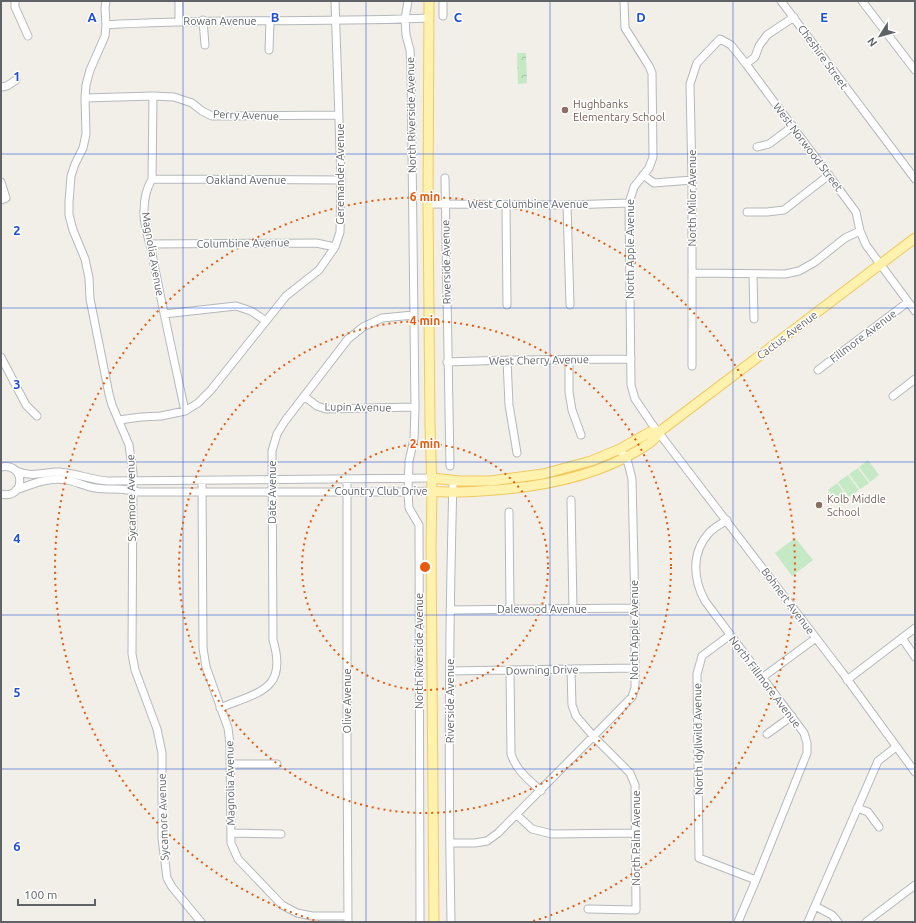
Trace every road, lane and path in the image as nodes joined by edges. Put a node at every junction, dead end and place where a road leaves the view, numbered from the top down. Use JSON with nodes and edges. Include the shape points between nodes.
{"nodes":[{"id":1,"x":15,"y":1,"type":"edge"},
{"id":2,"x":106,"y":1,"type":"edge"},
{"id":3,"x":179,"y":1,"type":"edge"},
{"id":4,"x":335,"y":1,"type":"edge"},
{"id":5,"x":408,"y":1,"type":"edge"},
{"id":6,"x":429,"y":1,"type":"edge"},
{"id":7,"x":443,"y":1,"type":"edge"},
{"id":8,"x":624,"y":1,"type":"edge"},
{"id":9,"x":781,"y":1,"type":"edge"},
{"id":10,"x":862,"y":1,"type":"edge"},
{"id":11,"x":443,"y":16,"type":"dead end"},
{"id":12,"x":794,"y":17,"type":"junction"},
{"id":13,"x":429,"y":18,"type":"junction"},
{"id":14,"x":335,"y":19,"type":"junction"},
{"id":15,"x":405,"y":19,"type":"junction"},
{"id":16,"x":204,"y":20,"type":"junction"},
{"id":17,"x":179,"y":21,"type":"junction"},
{"id":18,"x":270,"y":21,"type":"junction"},
{"id":19,"x":106,"y":24,"type":"junction"},
{"id":20,"x":28,"y":36,"type":"dead end"},
{"id":21,"x":720,"y":40,"type":"joint"},
{"id":22,"x":206,"y":45,"type":"dead end"},
{"id":23,"x":269,"y":50,"type":"dead end"},
{"id":24,"x":746,"y":64,"type":"junction"},
{"id":25,"x":915,"y":70,"type":"edge"},
{"id":26,"x":16,"y":80,"type":"dead end"},
{"id":27,"x":1,"y":87,"type":"edge"},
{"id":28,"x":153,"y":96,"type":"junction"},
{"id":29,"x":85,"y":98,"type":"junction"},
{"id":30,"x":339,"y":115,"type":"junction"},
{"id":31,"x":793,"y":126,"type":"junction"},
{"id":32,"x":757,"y":147,"type":"dead end"},
{"id":33,"x":643,"y":175,"type":"junction"},
{"id":34,"x":828,"y":175,"type":"junction"},
{"id":35,"x":445,"y":178,"type":"dead end"},
{"id":36,"x":152,"y":179,"type":"junction"},
{"id":37,"x":915,"y":179,"type":"edge"},
{"id":38,"x":341,"y":180,"type":"junction"},
{"id":39,"x":692,"y":180,"type":"junction"},
{"id":40,"x":1,"y":182,"type":"edge"},
{"id":41,"x":3,"y":199,"type":"edge"},
{"id":42,"x":629,"y":203,"type":"junction"},
{"id":43,"x":428,"y":204,"type":"junction"},
{"id":44,"x":445,"y":204,"type":"junction"},
{"id":45,"x":567,"y":204,"type":"junction"},
{"id":46,"x":506,"y":205,"type":"junction"},
{"id":47,"x":748,"y":212,"type":"dead end"},
{"id":48,"x":860,"y":231,"type":"junction"},
{"id":49,"x":915,"y":238,"type":"edge"},
{"id":50,"x":151,"y":244,"type":"junction"},
{"id":51,"x":335,"y":247,"type":"junction"},
{"id":52,"x":880,"y":265,"type":"junction"},
{"id":53,"x":692,"y":273,"type":"junction"},
{"id":54,"x":753,"y":274,"type":"junction"},
{"id":55,"x":908,"y":302,"type":"junction"},
{"id":56,"x":507,"y":305,"type":"dead end"},
{"id":57,"x":570,"y":305,"type":"dead end"},
{"id":58,"x":915,"y":312,"type":"edge"},
{"id":59,"x":164,"y":314,"type":"junction"},
{"id":60,"x":414,"y":316,"type":"junction"},
{"id":61,"x":754,"y":319,"type":"dead end"},
{"id":62,"x":266,"y":321,"type":"junction"},
{"id":63,"x":1,"y":357,"type":"edge"},
{"id":64,"x":630,"y":359,"type":"junction"},
{"id":65,"x":507,"y":360,"type":"junction"},
{"id":66,"x":569,"y":360,"type":"junction"},
{"id":67,"x":447,"y":362,"type":"junction"},
{"id":68,"x":692,"y":366,"type":"dead end"},
{"id":69,"x":4,"y":370,"type":"edge"},
{"id":70,"x":818,"y":370,"type":"dead end"},
{"id":71,"x":915,"y":379,"type":"edge"},
{"id":72,"x":304,"y":396,"type":"junction"},
{"id":73,"x":893,"y":396,"type":"dead end"},
{"id":74,"x":416,"y":407,"type":"junction"},
{"id":75,"x":185,"y":411,"type":"junction"},
{"id":76,"x":37,"y":416,"type":"dead end"},
{"id":77,"x":119,"y":420,"type":"junction"},
{"id":78,"x":659,"y":432,"type":"junction"},
{"id":79,"x":581,"y":435,"type":"dead end"},
{"id":80,"x":620,"y":449,"type":"junction"},
{"id":81,"x":516,"y":453,"type":"dead end"},
{"id":82,"x":625,"y":458,"type":"junction"},
{"id":83,"x":3,"y":466,"type":"edge"},
{"id":84,"x":450,"y":466,"type":"dead end"},
{"id":85,"x":16,"y":471,"type":"junction"},
{"id":86,"x":408,"y":478,"type":"junction"},
{"id":87,"x":432,"y":478,"type":"junction"},
{"id":88,"x":133,"y":480,"type":"junction"},
{"id":89,"x":272,"y":480,"type":"junction"},
{"id":90,"x":347,"y":480,"type":"junction"},
{"id":91,"x":202,"y":481,"type":"junction"},
{"id":92,"x":457,"y":481,"type":"junction"},
{"id":93,"x":16,"y":490,"type":"junction"},
{"id":94,"x":133,"y":490,"type":"junction"},
{"id":95,"x":432,"y":490,"type":"junction"},
{"id":96,"x":347,"y":491,"type":"junction"},
{"id":97,"x":202,"y":492,"type":"junction"},
{"id":98,"x":272,"y":492,"type":"junction"},
{"id":99,"x":408,"y":492,"type":"junction"},
{"id":100,"x":453,"y":492,"type":"junction"},
{"id":101,"x":1,"y":494,"type":"edge"},
{"id":102,"x":571,"y":500,"type":"dead end"},
{"id":103,"x":509,"y":512,"type":"dead end"},
{"id":104,"x":727,"y":520,"type":"junction"},
{"id":105,"x":635,"y":608,"type":"junction"},
{"id":106,"x":510,"y":609,"type":"junction"},
{"id":107,"x":572,"y":609,"type":"junction"},
{"id":108,"x":450,"y":610,"type":"junction"},
{"id":109,"x":915,"y":628,"type":"edge"},
{"id":110,"x":730,"y":635,"type":"junction"},
{"id":111,"x":816,"y":638,"type":"junction"},
{"id":112,"x":902,"y":638,"type":"junction"},
{"id":113,"x":915,"y":657,"type":"edge"},
{"id":114,"x":634,"y":668,"type":"junction"},
{"id":115,"x":510,"y":670,"type":"junction"},
{"id":116,"x":571,"y":670,"type":"junction"},
{"id":117,"x":450,"y":671,"type":"junction"},
{"id":118,"x":763,"y":678,"type":"junction"},
{"id":119,"x":847,"y":680,"type":"junction"},
{"id":120,"x":220,"y":708,"type":"junction"},
{"id":121,"x":792,"y":716,"type":"junction"},
{"id":122,"x":767,"y":734,"type":"dead end"},
{"id":123,"x":594,"y":737,"type":"junction"},
{"id":124,"x":896,"y":747,"type":"junction"},
{"id":125,"x":230,"y":764,"type":"junction"},
{"id":126,"x":276,"y":764,"type":"dead end"},
{"id":127,"x":915,"y":772,"type":"edge"},
{"id":128,"x":541,"y":791,"type":"junction"},
{"id":129,"x":857,"y":808,"type":"junction"},
{"id":130,"x":516,"y":816,"type":"junction"},
{"id":131,"x":878,"y":827,"type":"dead end"},
{"id":132,"x":231,"y":833,"type":"junction"},
{"id":133,"x":636,"y":833,"type":"junction"},
{"id":134,"x":281,"y":834,"type":"dead end"},
{"id":135,"x":450,"y":843,"type":"junction"},
{"id":136,"x":756,"y":880,"type":"junction"},
{"id":137,"x":915,"y":885,"type":"edge"},
{"id":138,"x":815,"y":906,"type":"junction"},
{"id":139,"x":588,"y":909,"type":"dead end"},
{"id":140,"x":348,"y":919,"type":"edge"},
{"id":141,"x":201,"y":922,"type":"edge"},
{"id":142,"x":420,"y":922,"type":"edge"},
{"id":143,"x":434,"y":922,"type":"edge"},
{"id":144,"x":451,"y":922,"type":"edge"},
{"id":145,"x":738,"y":922,"type":"edge"},
{"id":146,"x":808,"y":922,"type":"edge"},
{"id":147,"x":838,"y":922,"type":"edge"},
{"id":148,"x":866,"y":922,"type":"edge"}],
"edges":[{"from":1,"to":20,"type":"street","via":[[14,7]]},
{"from":2,"to":19,"type":"street","name":"Sycamore Avenue"},
{"from":3,"to":17,"type":"street"},
{"from":4,"to":14,"type":"street","name":"Geremander Avenue"},
{"from":5,"to":15,"type":"street","name":"North Riverside Avenue"},
{"from":6,"to":13,"type":"main road","name":"North Riverside Avenue"},
{"from":7,"to":11,"type":"street"},
{"from":8,"to":33,"type":"street","name":"North Apple Avenue","via":[[625,28],[649,66],[653,80],[653,157]]},
{"from":9,"to":12,"type":"street","name":"Cheshire Street"},
{"from":10,"to":25,"type":"street"},
{"from":12,"to":24,"type":"street","via":[[768,36],[759,46],[756,57]]},
{"from":12,"to":37,"type":"street","name":"Cheshire Street"},
{"from":13,"to":15,"type":"street","name":"Rowan Avenue"},
{"from":13,"to":43,"type":"main road","name":"North Riverside Avenue"},
{"from":14,"to":15,"type":"street","name":"Rowan Avenue"},
{"from":14,"to":18,"type":"street","name":"Rowan Avenue"},
{"from":14,"to":30,"type":"street","name":"Geremander Avenue"},
{"from":15,"to":60,"type":"street","name":"North Riverside Avenue","via":[[412,67]]},
{"from":16,"to":17,"type":"street","name":"Rowan Avenue"},
{"from":16,"to":18,"type":"street","name":"Rowan Avenue"},
{"from":16,"to":22,"type":"street"},
{"from":17,"to":19,"type":"street","name":"Rowan Avenue"},
{"from":18,"to":23,"type":"street"},
{"from":19,"to":29,"type":"street","name":"Sycamore Avenue","via":[[102,46],[90,70]]},
{"from":21,"to":24,"type":"street","name":"West Norwood Street","via":[[731,45]]},
{"from":21,"to":39,"type":"street","name":"North Milor Avenue","via":[[697,63],[690,84]]},
{"from":24,"to":31,"type":"street","name":"West Norwood Street"},
{"from":26,"to":27,"type":"street"},
{"from":28,"to":29,"type":"street","name":"Perry Avenue"},
{"from":28,"to":30,"type":"street","name":"Perry Avenue","via":[[184,100],[212,116]]},
{"from":28,"to":36,"type":"street","name":"Magnolia Avenue"},
{"from":29,"to":77,"type":"street","name":"Sycamore Avenue","via":[[86,134],[71,176],[70,215],[73,230],[85,259],[90,299],[109,394]]},
{"from":30,"to":38,"type":"street","name":"Geremander Avenue"},
{"from":31,"to":32,"type":"street","via":[[769,144]]},
{"from":31,"to":34,"type":"street","name":"West Norwood Street"},
{"from":33,"to":39,"type":"street","via":[[654,183]]},
{"from":33,"to":42,"type":"street","name":"North Apple Avenue","via":[[634,187]]},
{"from":34,"to":47,"type":"street","via":[[784,210]]},
{"from":34,"to":48,"type":"street","name":"West Norwood Street","via":[[856,212]]},
{"from":35,"to":44,"type":"street","name":"Riverside Avenue"},
{"from":36,"to":38,"type":"street","name":"Oakland Avenue"},
{"from":36,"to":50,"type":"street","name":"Magnolia Avenue","via":[[147,188],[144,212]]},
{"from":38,"to":51,"type":"street","name":"Geremander Avenue","via":[[340,232]]},
{"from":39,"to":53,"type":"street","name":"North Milor Avenue"},
{"from":40,"to":41,"type":"street"},
{"from":42,"to":45,"type":"street","name":"West Columbine Avenue"},
{"from":42,"to":64,"type":"street","name":"North Apple Avenue"},
{"from":43,"to":44,"type":"street","name":"West Columbine Avenue"},
{"from":43,"to":87,"type":"main road","name":"North Riverside Avenue"},
{"from":44,"to":46,"type":"street","name":"West Columbine Avenue"},
{"from":44,"to":67,"type":"street","name":"Riverside Avenue"},
{"from":45,"to":46,"type":"street","name":"West Columbine Avenue"},
{"from":45,"to":57,"type":"street"},
{"from":46,"to":56,"type":"street"},
{"from":48,"to":52,"type":"street","name":"West Norwood Street"},
{"from":48,"to":54,"type":"street","via":[[845,238],[815,262],[799,270],[785,274]]},
{"from":49,"to":52,"type":"main road","name":"Cactus Avenue"},
{"from":50,"to":51,"type":"street","name":"Columbine Avenue","via":[[316,243]]},
{"from":50,"to":59,"type":"street","name":"Magnolia Avenue"},
{"from":51,"to":62,"type":"street","name":"Geremander Avenue","via":[[319,270],[286,296]]},
{"from":52,"to":55,"type":"street","name":"West Norwood Street"},
{"from":52,"to":78,"type":"main road","name":"Cactus Avenue"},
{"from":53,"to":54,"type":"street"},
{"from":53,"to":68,"type":"street","name":"North Milor Avenue"},
{"from":54,"to":61,"type":"street"},
{"from":55,"to":58,"type":"street","name":"West Norwood Street"},
{"from":55,"to":70,"type":"street","name":"Fillmore Avenue"},
{"from":59,"to":62,"type":"street","via":[[236,306],[251,311]]},
{"from":59,"to":75,"type":"street","name":"Magnolia Avenue"},
{"from":60,"to":72,"type":"street","name":"Date Avenue","via":[[382,318],[364,327],[348,339]]},
{"from":60,"to":74,"type":"street","name":"North Riverside Avenue"},
{"from":62,"to":75,"type":"street","name":"Geremander Avenue","via":[[211,390]]},
{"from":63,"to":69,"type":"street"},
{"from":64,"to":66,"type":"street","name":"West Cherry Avenue"},
{"from":64,"to":78,"type":"street","name":"North Apple Avenue","via":[[631,385],[635,399]]},
{"from":65,"to":66,"type":"street","name":"West Cherry Avenue"},
{"from":65,"to":67,"type":"street","name":"West Cherry Avenue"},
{"from":65,"to":81,"type":"street","via":[[509,405]]},
{"from":66,"to":79,"type":"street","via":[[569,392]]},
{"from":67,"to":84,"type":"street","name":"Riverside Avenue"},
{"from":69,"to":76,"type":"street","via":[[26,405]]},
{"from":71,"to":73,"type":"street"},
{"from":72,"to":74,"type":"street","name":"Lupin Avenue","via":[[326,409]]},
{"from":72,"to":89,"type":"street","name":"Date Avenue","via":[[277,434],[272,451]]},
{"from":74,"to":86,"type":"street","name":"North Riverside Avenue"},
{"from":75,"to":77,"type":"street","name":"Geremander Avenue"},
{"from":77,"to":88,"type":"street","name":"Sycamore Avenue","via":[[129,444]]},
{"from":78,"to":80,"type":"main road","name":"Country Club Drive","via":[[650,432]]},
{"from":78,"to":82,"type":"main road","name":"Country Club Drive","via":[[656,439]]},
{"from":78,"to":104,"type":"street","name":"Bohnert Avenue"},
{"from":80,"to":82,"type":"street","name":"North Apple Avenue"},
{"from":80,"to":92,"type":"main road","name":"Country Club Drive","via":[[591,461],[543,474],[490,481]]},
{"from":82,"to":100,"type":"main road","name":"Country Club Drive","via":[[556,482],[513,489]]},
{"from":82,"to":105,"type":"street","name":"North Apple Avenue","via":[[632,479]]},
{"from":83,"to":85,"type":"street","name":"Country Club Drive"},
{"from":85,"to":88,"type":"street","name":"Country Club Drive","via":[[28,475],[59,472],[97,480]]},
{"from":85,"to":93,"type":"street","via":[[20,481]]},
{"from":86,"to":87,"type":"street","name":"Country Club Drive"},
{"from":86,"to":90,"type":"street","name":"Country Club Drive"},
{"from":86,"to":99,"type":"street","name":"North Riverside Avenue"},
{"from":87,"to":92,"type":"main road","name":"Country Club Drive"},
{"from":87,"to":95,"type":"main road","name":"North Riverside Avenue"},
{"from":88,"to":91,"type":"street","name":"Country Club Drive"},
{"from":88,"to":94,"type":"street","name":"Sycamore Avenue"},
{"from":89,"to":90,"type":"street","name":"Country Club Drive"},
{"from":89,"to":91,"type":"street","name":"Country Club Drive"},
{"from":89,"to":98,"type":"street","name":"Date Avenue"},
{"from":90,"to":96,"type":"street","name":"Olive Avenue"},
{"from":91,"to":97,"type":"street","name":"Magnolia Avenue"},
{"from":92,"to":100,"type":"street","name":"Riverside Avenue"},
{"from":93,"to":94,"type":"street","name":"Country Club Drive","via":[[54,479],[95,488]]},
{"from":93,"to":101,"type":"street","name":"Country Club Drive","via":[[10,494]]},
{"from":94,"to":97,"type":"street","name":"Country Club Drive"},
{"from":94,"to":141,"type":"street","name":"Sycamore Avenue","via":[[132,654],[135,670],[157,729],[162,753],[162,838],[167,878]]},
{"from":95,"to":99,"type":"street","name":"Country Club Drive"},
{"from":95,"to":100,"type":"main road","name":"Country Club Drive"},
{"from":95,"to":143,"type":"main road","name":"North Riverside Avenue"},
{"from":96,"to":98,"type":"street","name":"Country Club Drive"},
{"from":96,"to":99,"type":"street","name":"Country Club Drive"},
{"from":96,"to":140,"type":"street","name":"Olive Avenue"},
{"from":97,"to":98,"type":"street","name":"Country Club Drive"},
{"from":97,"to":120,"type":"street","name":"Magnolia Avenue","via":[[203,648],[206,667]]},
{"from":98,"to":120,"type":"street","name":"Date Avenue","via":[[273,640],[278,665],[274,680],[264,690]]},
{"from":99,"to":142,"type":"street","name":"North Riverside Avenue","via":[[409,508],[419,525]]},
{"from":100,"to":108,"type":"street","name":"Riverside Avenue"},
{"from":102,"to":107,"type":"street"},
{"from":103,"to":106,"type":"street"},
{"from":104,"to":110,"type":"street","name":"North Fillmore Avenue","via":[[709,533],[695,561],[700,592]]},
{"from":104,"to":111,"type":"street","name":"Bohnert Avenue"},
{"from":105,"to":107,"type":"street","name":"Dalewood Avenue"},
{"from":105,"to":114,"type":"street","name":"North Apple Avenue"},
{"from":106,"to":107,"type":"street","name":"Dalewood Avenue"},
{"from":106,"to":108,"type":"street","name":"Dalewood Avenue"},
{"from":108,"to":117,"type":"street","name":"Riverside Avenue"},
{"from":109,"to":112,"type":"street"},
{"from":110,"to":118,"type":"street","name":"North Fillmore Avenue"},
{"from":110,"to":136,"type":"street","name":"North Idyllwild Avenue","via":[[702,656],[697,674],[699,858]]},
{"from":111,"to":118,"type":"street"},
{"from":111,"to":119,"type":"street","name":"Bohnert Avenue"},
{"from":112,"to":113,"type":"street"},
{"from":112,"to":119,"type":"street"},
{"from":114,"to":116,"type":"street","name":"Downing Drive"},
{"from":114,"to":123,"type":"street","name":"North Apple Avenue","via":[[635,688],[632,697]]},
{"from":115,"to":116,"type":"street","name":"Downing Drive"},
{"from":115,"to":117,"type":"street","name":"Downing Drive"},
{"from":115,"to":128,"type":"street","via":[[511,754],[516,766]]},
{"from":116,"to":123,"type":"street","name":"North Palm Avenue","via":[[572,705],[576,716]]},
{"from":117,"to":135,"type":"street","name":"Riverside Avenue"},
{"from":118,"to":121,"type":"street","name":"North Fillmore Avenue"},
{"from":119,"to":124,"type":"street","name":"Bohnert Avenue"},
{"from":120,"to":125,"type":"street","name":"Magnolia Avenue","via":[[228,728]]},
{"from":121,"to":122,"type":"street"},
{"from":121,"to":136,"type":"street","name":"North Fillmore Avenue","via":[[804,733],[807,753]]},
{"from":123,"to":128,"type":"street","name":"North Apple Avenue"},
{"from":123,"to":133,"type":"street","name":"North Palm Avenue","via":[[630,773],[635,785]]},
{"from":124,"to":127,"type":"street","name":"Bohnert Avenue"},
{"from":124,"to":129,"type":"street","via":[[878,761]]},
{"from":125,"to":126,"type":"street"},
{"from":125,"to":132,"type":"street","name":"Magnolia Avenue"},
{"from":128,"to":130,"type":"street","name":"North Apple Avenue"},
{"from":129,"to":131,"type":"street","via":[[868,812]]},
{"from":129,"to":138,"type":"street"},
{"from":130,"to":133,"type":"street","via":[[532,829],[552,834]]},
{"from":130,"to":135,"type":"street","name":"North Apple Avenue","via":[[487,841]]},
{"from":132,"to":134,"type":"street"},
{"from":132,"to":140,"type":"street","name":"Magnolia Avenue","via":[[231,843],[238,859],[282,905],[297,913]]},
{"from":133,"to":139,"type":"street","name":"North Palm Avenue","via":[[636,910]]},
{"from":135,"to":144,"type":"street","name":"Riverside Avenue"},
{"from":136,"to":145,"type":"street","name":"North Fillmore Avenue"},
{"from":137,"to":148,"type":"street"},
{"from":138,"to":146,"type":"street"},
{"from":138,"to":147,"type":"street","via":[[832,915]]}]}
